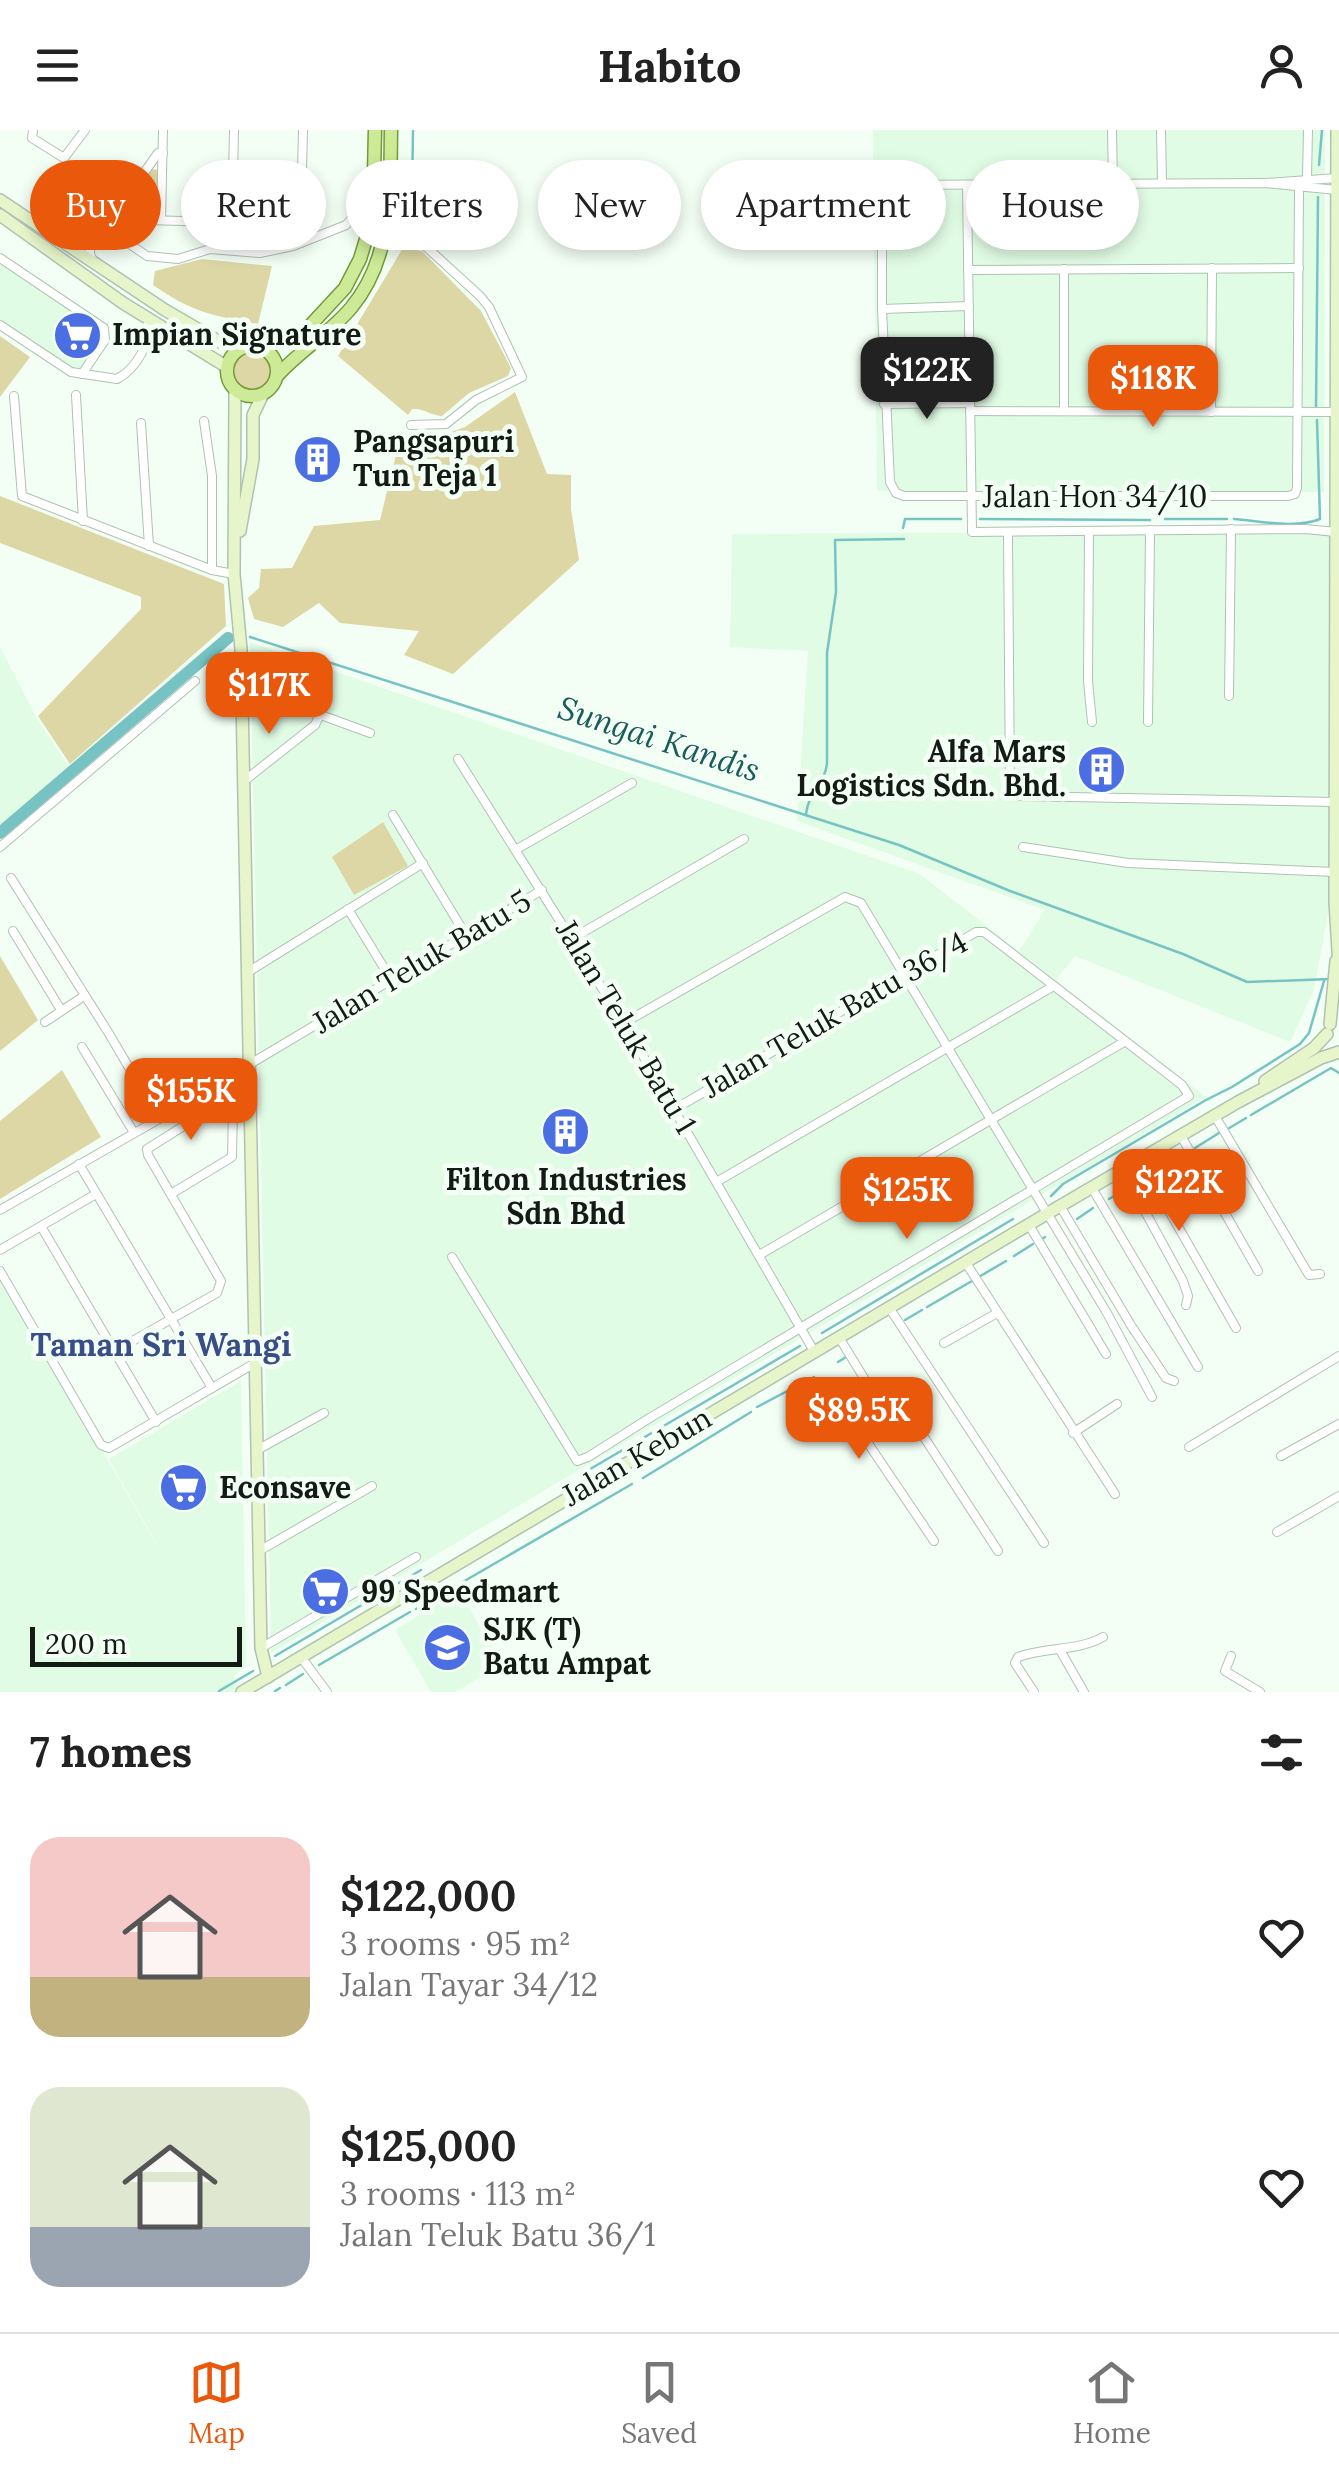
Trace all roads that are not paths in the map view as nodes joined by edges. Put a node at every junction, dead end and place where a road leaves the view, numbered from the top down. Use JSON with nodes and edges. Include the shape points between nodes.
{"nodes":[{"id":1,"x":33,"y":130,"type":"edge"},
{"id":2,"x":85,"y":130,"type":"edge"},
{"id":3,"x":164,"y":130,"type":"edge"},
{"id":4,"x":234,"y":130,"type":"edge"},
{"id":5,"x":303,"y":130,"type":"edge"},
{"id":6,"x":375,"y":130,"type":"edge"},
{"id":7,"x":391,"y":130,"type":"edge"},
{"id":8,"x":1112,"y":130,"type":"edge"},
{"id":9,"x":1161,"y":130,"type":"edge"},
{"id":10,"x":1308,"y":130,"type":"edge"},
{"id":11,"x":1337,"y":130,"type":"edge"},
{"id":12,"x":374,"y":147,"type":"junction"},
{"id":13,"x":1338,"y":153,"type":"edge"},
{"id":14,"x":163,"y":154,"type":"junction"},
{"id":15,"x":153,"y":160,"type":"edge"},
{"id":16,"x":233,"y":160,"type":"edge"},
{"id":17,"x":302,"y":160,"type":"edge"},
{"id":18,"x":390,"y":160,"type":"edge"},
{"id":19,"x":1113,"y":160,"type":"edge"},
{"id":20,"x":1308,"y":178,"type":"junction"},
{"id":21,"x":1139,"y":182,"type":"edge"},
{"id":22,"x":1265,"y":183,"type":"junction"},
{"id":23,"x":1162,"y":184,"type":"junction"},
{"id":24,"x":1337,"y":184,"type":"edge"},
{"id":25,"x":966,"y":185,"type":"edge"},
{"id":26,"x":1299,"y":188,"type":"junction"},
{"id":27,"x":0,"y":200,"type":"edge"},
{"id":28,"x":0,"y":218,"type":"edge"},
{"id":29,"x":30,"y":220,"type":"edge"},
{"id":30,"x":161,"y":220,"type":"joint"},
{"id":31,"x":181,"y":220,"type":"edge"},
{"id":32,"x":75,"y":250,"type":"edge"},
{"id":33,"x":90,"y":250,"type":"edge"},
{"id":34,"x":139,"y":250,"type":"edge"},
{"id":35,"x":381,"y":250,"type":"edge"},
{"id":36,"x":430,"y":250,"type":"edge"},
{"id":37,"x":968,"y":250,"type":"edge"},
{"id":38,"x":0,"y":258,"type":"edge"},
{"id":39,"x":96,"y":264,"type":"junction"},
{"id":40,"x":1212,"y":268,"type":"junction"},
{"id":41,"x":1299,"y":268,"type":"junction"},
{"id":42,"x":1064,"y":269,"type":"junction"},
{"id":43,"x":968,"y":270,"type":"junction"},
{"id":44,"x":968,"y":306,"type":"junction"},
{"id":45,"x":882,"y":309,"type":"junction"},
{"id":46,"x":146,"y":317,"type":"junction"},
{"id":47,"x":0,"y":325,"type":"edge"},
{"id":48,"x":176,"y":334,"type":"junction"},
{"id":49,"x":146,"y":344,"type":"junction"},
{"id":50,"x":242,"y":347,"type":"junction"},
{"id":51,"x":264,"y":348,"type":"junction"},
{"id":52,"x":227,"y":366,"type":"junction"},
{"id":53,"x":82,"y":374,"type":"junction"},
{"id":54,"x":277,"y":376,"type":"junction"},
{"id":55,"x":235,"y":389,"type":"junction"},
{"id":56,"x":264,"y":394,"type":"junction"},
{"id":57,"x":14,"y":396,"type":"dead end"},
{"id":58,"x":76,"y":396,"type":"dead end"},
{"id":59,"x":884,"y":404,"type":"junction"},
{"id":60,"x":970,"y":407,"type":"junction"},
{"id":61,"x":1064,"y":411,"type":"junction"},
{"id":62,"x":1211,"y":412,"type":"junction"},
{"id":63,"x":1298,"y":412,"type":"junction"},
{"id":64,"x":1336,"y":412,"type":"junction"},
{"id":65,"x":204,"y":421,"type":"dead end"},
{"id":66,"x":141,"y":423,"type":"dead end"},
{"id":67,"x":410,"y":425,"type":"dead end"},
{"id":68,"x":972,"y":496,"type":"junction"},
{"id":69,"x":83,"y":521,"type":"junction"},
{"id":70,"x":1150,"y":530,"type":"junction"},
{"id":71,"x":1231,"y":530,"type":"junction"},
{"id":72,"x":1089,"y":531,"type":"junction"},
{"id":73,"x":1008,"y":532,"type":"junction"},
{"id":74,"x":1336,"y":532,"type":"junction"},
{"id":75,"x":149,"y":546,"type":"junction"},
{"id":76,"x":234,"y":556,"type":"junction"},
{"id":77,"x":212,"y":570,"type":"junction"},
{"id":78,"x":234,"y":574,"type":"junction"},
{"id":79,"x":195,"y":681,"type":"dead end"},
{"id":80,"x":242,"y":686,"type":"junction"},
{"id":81,"x":1230,"y":696,"type":"dead end"},
{"id":82,"x":320,"y":714,"type":"junction"},
{"id":83,"x":1092,"y":722,"type":"dead end"},
{"id":84,"x":1148,"y":722,"type":"dead end"},
{"id":85,"x":370,"y":733,"type":"dead end"},
{"id":86,"x":458,"y":758,"type":"dead end"},
{"id":87,"x":244,"y":780,"type":"junction"},
{"id":88,"x":632,"y":783,"type":"dead end"},
{"id":89,"x":1336,"y":802,"type":"junction"},
{"id":90,"x":393,"y":815,"type":"dead end"},
{"id":91,"x":744,"y":840,"type":"dead end"},
{"id":92,"x":0,"y":847,"type":"edge"},
{"id":93,"x":1023,"y":847,"type":"dead end"},
{"id":94,"x":517,"y":849,"type":"junction"},
{"id":95,"x":422,"y":863,"type":"junction"},
{"id":96,"x":1335,"y":872,"type":"junction"},
{"id":97,"x":11,"y":878,"type":"dead end"},
{"id":98,"x":542,"y":890,"type":"junction"},
{"id":99,"x":348,"y":909,"type":"junction"},
{"id":100,"x":13,"y":931,"type":"dead end"},
{"id":101,"x":468,"y":937,"type":"junction"},
{"id":102,"x":572,"y":938,"type":"junction"},
{"id":103,"x":1337,"y":951,"type":"edge"},
{"id":104,"x":1339,"y":968,"type":"edge"},
{"id":105,"x":248,"y":972,"type":"junction"},
{"id":106,"x":904,"y":976,"type":"junction"},
{"id":107,"x":392,"y":982,"type":"junction"},
{"id":108,"x":1052,"y":987,"type":"junction"},
{"id":109,"x":84,"y":996,"type":"junction"},
{"id":110,"x":61,"y":1010,"type":"junction"},
{"id":111,"x":46,"y":1022,"type":"dead end"},
{"id":112,"x":624,"y":1023,"type":"junction"},
{"id":113,"x":1332,"y":1025,"type":"edge"},
{"id":114,"x":1124,"y":1042,"type":"junction"},
{"id":115,"x":82,"y":1048,"type":"dead end"},
{"id":116,"x":948,"y":1049,"type":"junction"},
{"id":117,"x":1339,"y":1052,"type":"edge"},
{"id":118,"x":250,"y":1066,"type":"junction"},
{"id":119,"x":1238,"y":1102,"type":"junction"},
{"id":120,"x":674,"y":1109,"type":"junction"},
{"id":121,"x":1214,"y":1116,"type":"junction"},
{"id":122,"x":158,"y":1117,"type":"junction"},
{"id":123,"x":990,"y":1121,"type":"junction"},
{"id":124,"x":133,"y":1132,"type":"junction"},
{"id":125,"x":1181,"y":1136,"type":"junction"},
{"id":126,"x":1140,"y":1160,"type":"junction"},
{"id":127,"x":79,"y":1164,"type":"junction"},
{"id":128,"x":1123,"y":1170,"type":"junction"},
{"id":129,"x":718,"y":1180,"type":"junction"},
{"id":130,"x":1092,"y":1188,"type":"junction"},
{"id":131,"x":1032,"y":1190,"type":"junction"},
{"id":132,"x":96,"y":1194,"type":"junction"},
{"id":133,"x":170,"y":1194,"type":"junction"},
{"id":134,"x":1060,"y":1206,"type":"junction"},
{"id":135,"x":0,"y":1210,"type":"edge"},
{"id":136,"x":1046,"y":1215,"type":"junction"},
{"id":137,"x":1029,"y":1225,"type":"junction"},
{"id":138,"x":42,"y":1228,"type":"junction"},
{"id":139,"x":0,"y":1250,"type":"edge"},
{"id":140,"x":761,"y":1254,"type":"junction"},
{"id":141,"x":452,"y":1257,"type":"dead end"},
{"id":142,"x":966,"y":1263,"type":"junction"},
{"id":143,"x":0,"y":1271,"type":"edge"},
{"id":144,"x":1258,"y":1272,"type":"dead end"},
{"id":145,"x":1320,"y":1274,"type":"dead end"},
{"id":146,"x":1186,"y":1305,"type":"dead end"},
{"id":147,"x":890,"y":1309,"type":"junction"},
{"id":148,"x":997,"y":1313,"type":"junction"},
{"id":149,"x":171,"y":1319,"type":"junction"},
{"id":150,"x":801,"y":1328,"type":"junction"},
{"id":151,"x":1236,"y":1328,"type":"dead end"},
{"id":152,"x":840,"y":1339,"type":"junction"},
{"id":153,"x":944,"y":1343,"type":"dead end"},
{"id":154,"x":115,"y":1351,"type":"junction"},
{"id":155,"x":816,"y":1353,"type":"junction"},
{"id":156,"x":1106,"y":1354,"type":"dead end"},
{"id":157,"x":1339,"y":1356,"type":"edge"},
{"id":158,"x":255,"y":1362,"type":"junction"},
{"id":159,"x":1198,"y":1367,"type":"dead end"},
{"id":160,"x":1174,"y":1381,"type":"dead end"},
{"id":161,"x":212,"y":1388,"type":"junction"},
{"id":162,"x":872,"y":1394,"type":"junction"},
{"id":163,"x":1152,"y":1398,"type":"dead end"},
{"id":164,"x":1117,"y":1404,"type":"dead end"},
{"id":165,"x":324,"y":1412,"type":"dead end"},
{"id":166,"x":156,"y":1422,"type":"junction"},
{"id":167,"x":1339,"y":1424,"type":"edge"},
{"id":168,"x":1073,"y":1433,"type":"junction"},
{"id":169,"x":1190,"y":1446,"type":"dead end"},
{"id":170,"x":257,"y":1450,"type":"junction"},
{"id":171,"x":1281,"y":1456,"type":"dead end"},
{"id":172,"x":372,"y":1486,"type":"dead end"},
{"id":173,"x":1115,"y":1494,"type":"dead end"},
{"id":174,"x":1339,"y":1496,"type":"edge"},
{"id":175,"x":1277,"y":1532,"type":"dead end"},
{"id":176,"x":934,"y":1540,"type":"dead end"},
{"id":177,"x":1044,"y":1543,"type":"dead end"},
{"id":178,"x":259,"y":1551,"type":"junction"},
{"id":179,"x":998,"y":1551,"type":"dead end"},
{"id":180,"x":416,"y":1558,"type":"dead end"},
{"id":181,"x":1103,"y":1637,"type":"dead end"},
{"id":182,"x":261,"y":1648,"type":"junction"},
{"id":183,"x":1060,"y":1650,"type":"junction"},
{"id":184,"x":1231,"y":1656,"type":"dead end"},
{"id":185,"x":301,"y":1657,"type":"junction"},
{"id":186,"x":268,"y":1677,"type":"junction"},
{"id":187,"x":242,"y":1692,"type":"edge"},
{"id":188,"x":327,"y":1692,"type":"edge"},
{"id":189,"x":1034,"y":1692,"type":"edge"},
{"id":190,"x":1084,"y":1692,"type":"edge"},
{"id":191,"x":1260,"y":1692,"type":"edge"}],
"edges":[{"from":1,"to":2,"type":"street","via":[[32,138],[64,158]]},
{"from":3,"to":14,"type":"street"},
{"from":4,"to":16,"type":"street"},
{"from":5,"to":17,"type":"street"},
{"from":6,"to":12,"type":"main road"},
{"from":7,"to":18,"type":"main road"},
{"from":8,"to":19,"type":"street"},
{"from":9,"to":23,"type":"street"},
{"from":10,"to":20,"type":"street"},
{"from":11,"to":13,"type":"main road"},
{"from":12,"to":34,"type":"street","via":[[366,203],[346,224],[260,253],[210,248],[161,258]]},
{"from":12,"to":51,"type":"main road","via":[[373,216],[345,288],[307,329]]},
{"from":13,"to":24,"type":"main road"},
{"from":14,"to":15,"type":"street"},
{"from":14,"to":30,"type":"street"},
{"from":20,"to":22,"type":"street"},
{"from":20,"to":24,"type":"street"},
{"from":21,"to":23,"type":"street"},
{"from":22,"to":23,"type":"street"},
{"from":22,"to":26,"type":"street"},
{"from":24,"to":26,"type":"street"},
{"from":24,"to":64,"type":"main road"},
{"from":25,"to":45,"type":"street","via":[[882,188]]},
{"from":26,"to":41,"type":"street"},
{"from":27,"to":29,"type":"main road"},
{"from":28,"to":46,"type":"main road"},
{"from":30,"to":31,"type":"street"},
{"from":32,"to":39,"type":"main road"},
{"from":33,"to":39,"type":"street"},
{"from":35,"to":54,"type":"main road","via":[[352,306]]},
{"from":36,"to":67,"type":"street","via":[[489,307],[522,377],[446,424]]},
{"from":37,"to":43,"type":"street"},
{"from":38,"to":53,"type":"street","via":[[104,328],[105,340]]},
{"from":39,"to":50,"type":"main road","via":[[220,342]]},
{"from":40,"to":41,"type":"street"},
{"from":40,"to":42,"type":"street"},
{"from":40,"to":62,"type":"street"},
{"from":41,"to":63,"type":"street"},
{"from":42,"to":43,"type":"street"},
{"from":42,"to":61,"type":"street"},
{"from":43,"to":44,"type":"street"},
{"from":44,"to":45,"type":"street"},
{"from":44,"to":60,"type":"street"},
{"from":45,"to":59,"type":"street"},
{"from":46,"to":48,"type":"main road"},
{"from":46,"to":49,"type":"street"},
{"from":47,"to":53,"type":"street"},
{"from":48,"to":49,"type":"street"},
{"from":48,"to":52,"type":"main road"},
{"from":49,"to":53,"type":"street","via":[[122,378]]},
{"from":50,"to":51,"type":"main road"},
{"from":50,"to":52,"type":"main road"},
{"from":51,"to":54,"type":"main road","via":[[276,360]]},
{"from":52,"to":55,"type":"main road"},
{"from":54,"to":56,"type":"main road"},
{"from":55,"to":56,"type":"main road"},
{"from":55,"to":76,"type":"main road"},
{"from":56,"to":76,"type":"main road","via":[[253,415],[253,459]]},
{"from":57,"to":69,"type":"street","via":[[21,492]]},
{"from":58,"to":69,"type":"street"},
{"from":59,"to":60,"type":"street"},
{"from":59,"to":68,"type":"street","name":"Jalan Hon 34/10","via":[[896,493]]},
{"from":60,"to":61,"type":"street"},
{"from":60,"to":68,"type":"street"},
{"from":61,"to":62,"type":"street"},
{"from":62,"to":63,"type":"street"},
{"from":63,"to":64,"type":"street"},
{"from":63,"to":68,"type":"street","name":"Jalan Hon 34/10","via":[[1295,494]]},
{"from":64,"to":74,"type":"main road"},
{"from":65,"to":77,"type":"street","via":[[212,476]]},
{"from":66,"to":75,"type":"street"},
{"from":68,"to":73,"type":"street","via":[[972,532]]},
{"from":69,"to":75,"type":"street"},
{"from":70,"to":71,"type":"street"},
{"from":70,"to":72,"type":"street"},
{"from":70,"to":84,"type":"street"},
{"from":71,"to":74,"type":"street"},
{"from":71,"to":81,"type":"street"},
{"from":72,"to":73,"type":"street"},
{"from":72,"to":83,"type":"street"},
{"from":73,"to":89,"type":"street","via":[[1010,793]]},
{"from":74,"to":89,"type":"main road"},
{"from":75,"to":77,"type":"street"},
{"from":76,"to":78,"type":"main road"},
{"from":77,"to":78,"type":"street"},
{"from":78,"to":80,"type":"main road"},
{"from":79,"to":92,"type":"street"},
{"from":80,"to":82,"type":"street"},
{"from":80,"to":87,"type":"main road"},
{"from":82,"to":85,"type":"street"},
{"from":82,"to":87,"type":"street","via":[[315,725]]},
{"from":86,"to":94,"type":"street","name":"Jalan Teluk Batu 1"},
{"from":87,"to":105,"type":"main road"},
{"from":88,"to":94,"type":"street"},
{"from":89,"to":96,"type":"main road"},
{"from":90,"to":95,"type":"street"},
{"from":91,"to":102,"type":"street"},
{"from":93,"to":96,"type":"street","via":[[1128,862]]},
{"from":94,"to":98,"type":"street","name":"Jalan Teluk Batu 1"},
{"from":95,"to":99,"type":"street"},
{"from":95,"to":101,"type":"street"},
{"from":96,"to":103,"type":"main road"},
{"from":97,"to":109,"type":"street"},
{"from":98,"to":101,"type":"street","name":"Jalan Teluk Batu 5"},
{"from":98,"to":102,"type":"street","name":"Jalan Teluk Batu 1"},
{"from":99,"to":105,"type":"street"},
{"from":99,"to":107,"type":"street"},
{"from":100,"to":110,"type":"street"},
{"from":101,"to":107,"type":"street","name":"Jalan Teluk Batu 5"},
{"from":102,"to":112,"type":"street","name":"Jalan Teluk Batu 1"},
{"from":103,"to":104,"type":"main road"},
{"from":103,"to":113,"type":"main road"},
{"from":105,"to":118,"type":"main road"},
{"from":106,"to":108,"type":"street","name":"Jalan Teluk Batu 36/4","via":[[984,932]]},
{"from":106,"to":112,"type":"street","via":[[861,903],[846,896]]},
{"from":106,"to":116,"type":"street"},
{"from":106,"to":120,"type":"street","name":"Jalan Teluk Batu 36/4"},
{"from":107,"to":118,"type":"street","name":"Jalan Teluk Batu 5"},
{"from":108,"to":114,"type":"street"},
{"from":108,"to":116,"type":"street"},
{"from":109,"to":110,"type":"street"},
{"from":109,"to":122,"type":"street"},
{"from":110,"to":111,"type":"street"},
{"from":112,"to":120,"type":"street","name":"Jalan Teluk Batu 1"},
{"from":113,"to":117,"type":"main road","via":[[1329,1042]]},
{"from":113,"to":119,"type":"main road","name":"Jalan Kebun","via":[[1314,1048]]},
{"from":114,"to":123,"type":"street"},
{"from":114,"to":131,"type":"street","via":[[1189,1096]]},
{"from":115,"to":124,"type":"street"},
{"from":116,"to":123,"type":"street"},
{"from":116,"to":129,"type":"street"},
{"from":117,"to":119,"type":"main road","name":"Jalan Kebun"},
{"from":118,"to":122,"type":"street","name":"Jalan Teluk Batu 5"},
{"from":118,"to":158,"type":"main road"},
{"from":119,"to":121,"type":"main road","name":"Jalan Kebun"},
{"from":120,"to":129,"type":"street","name":"Jalan Teluk Batu 1"},
{"from":121,"to":125,"type":"main road","name":"Jalan Kebun"},
{"from":121,"to":145,"type":"street","via":[[1310,1276]]},
{"from":122,"to":124,"type":"street","name":"Jalan Teluk Batu 5"},
{"from":123,"to":131,"type":"street"},
{"from":123,"to":140,"type":"street"},
{"from":124,"to":127,"type":"street","name":"Jalan Teluk Batu 5"},
{"from":125,"to":126,"type":"main road","name":"Jalan Kebun"},
{"from":125,"to":144,"type":"street"},
{"from":126,"to":128,"type":"main road","name":"Jalan Kebun"},
{"from":126,"to":151,"type":"street"},
{"from":127,"to":132,"type":"street"},
{"from":127,"to":135,"type":"street","name":"Jalan Teluk Batu 5"},
{"from":128,"to":130,"type":"main road","name":"Jalan Kebun"},
{"from":128,"to":146,"type":"street","via":[[1183,1281]]},
{"from":129,"to":140,"type":"street","name":"Jalan Teluk Batu 1"},
{"from":130,"to":134,"type":"main road","name":"Jalan Kebun"},
{"from":130,"to":159,"type":"street"},
{"from":131,"to":136,"type":"street"},
{"from":131,"to":150,"type":"street"},
{"from":132,"to":138,"type":"street"},
{"from":132,"to":149,"type":"street"},
{"from":133,"to":133,"type":"street","via":[[147,1150],[224,1100],[233,1107],[232,1157]]},
{"from":133,"to":149,"type":"street","via":[[221,1281],[217,1294]]},
{"from":134,"to":136,"type":"main road","name":"Jalan Kebun"},
{"from":134,"to":160,"type":"street","via":[[1132,1326]]},
{"from":136,"to":137,"type":"main road","name":"Jalan Kebun"},
{"from":136,"to":163,"type":"street"},
{"from":137,"to":142,"type":"main road","name":"Jalan Kebun"},
{"from":137,"to":156,"type":"street"},
{"from":138,"to":139,"type":"street"},
{"from":138,"to":154,"type":"street"},
{"from":140,"to":150,"type":"street","name":"Jalan Teluk Batu 1"},
{"from":141,"to":150,"type":"street","via":[[577,1461]]},
{"from":142,"to":147,"type":"main road","name":"Jalan Kebun"},
{"from":142,"to":148,"type":"street"},
{"from":143,"to":166,"type":"street","via":[[101,1445],[109,1448]]},
{"from":147,"to":152,"type":"main road","name":"Jalan Kebun"},
{"from":147,"to":177,"type":"street"},
{"from":148,"to":153,"type":"street"},
{"from":148,"to":168,"type":"street"},
{"from":149,"to":154,"type":"street"},
{"from":149,"to":161,"type":"street"},
{"from":150,"to":155,"type":"street","name":"Jalan Teluk Batu 1"},
{"from":152,"to":155,"type":"main road","name":"Jalan Kebun"},
{"from":152,"to":162,"type":"street"},
{"from":154,"to":166,"type":"street"},
{"from":155,"to":185,"type":"main road","name":"Jalan Kebun"},
{"from":157,"to":169,"type":"street"},
{"from":158,"to":161,"type":"street"},
{"from":158,"to":170,"type":"main road"},
{"from":161,"to":166,"type":"street"},
{"from":162,"to":176,"type":"street","via":[[853,1406],[853,1420]]},
{"from":162,"to":179,"type":"street","via":[[886,1414],[909,1414]]},
{"from":164,"to":168,"type":"street"},
{"from":165,"to":170,"type":"street"},
{"from":167,"to":171,"type":"street"},
{"from":168,"to":173,"type":"street"},
{"from":170,"to":178,"type":"main road"},
{"from":172,"to":178,"type":"street"},
{"from":174,"to":175,"type":"street"},
{"from":178,"to":182,"type":"main road"},
{"from":180,"to":182,"type":"street"},
{"from":181,"to":183,"type":"street"},
{"from":182,"to":186,"type":"main road"},
{"from":183,"to":189,"type":"street","via":[[1015,1659]]},
{"from":183,"to":190,"type":"street"},
{"from":184,"to":191,"type":"street","via":[[1225,1670]]},
{"from":185,"to":186,"type":"main road","name":"Jalan Kebun"},
{"from":185,"to":188,"type":"street"},
{"from":186,"to":187,"type":"main road","name":"Jalan Kebun"}]}
